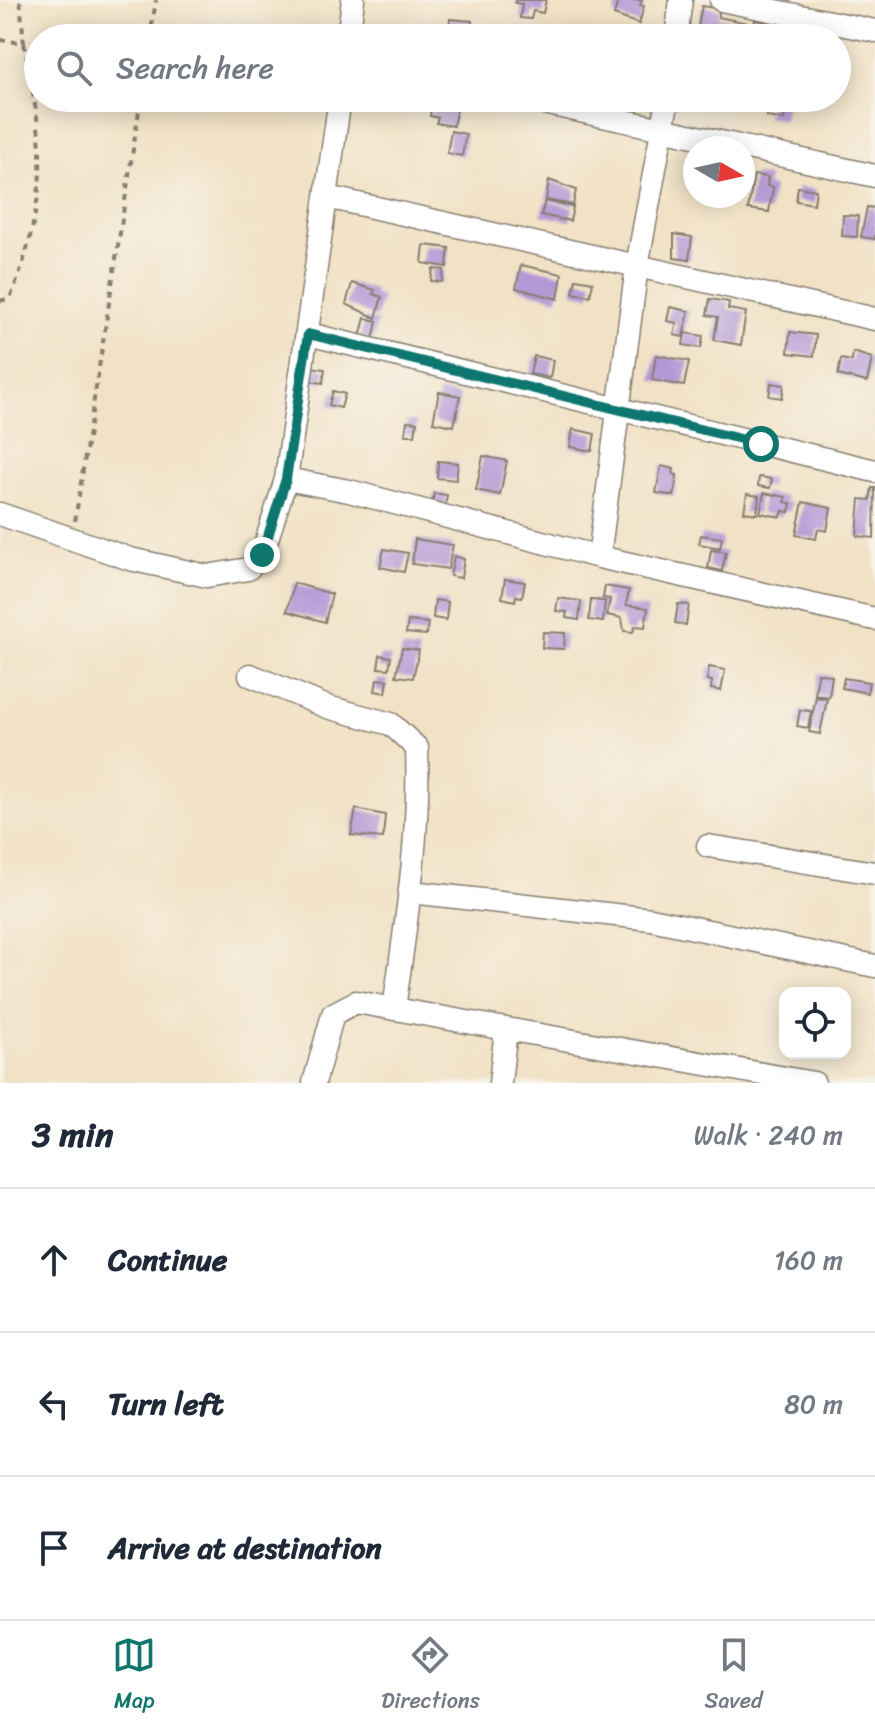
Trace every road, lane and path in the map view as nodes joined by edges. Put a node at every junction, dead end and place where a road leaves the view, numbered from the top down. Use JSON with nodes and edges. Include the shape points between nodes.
{"nodes":[{"id":1,"x":20,"y":0,"type":"edge"},
{"id":2,"x":156,"y":0,"type":"edge"},
{"id":3,"x":353,"y":0,"type":"edge"},
{"id":4,"x":681,"y":0,"type":"edge"},
{"id":5,"x":721,"y":0,"type":"edge"},
{"id":6,"x":152,"y":24,"type":"edge"},
{"id":7,"x":350,"y":24,"type":"edge"},
{"id":8,"x":678,"y":24,"type":"edge"},
{"id":9,"x":840,"y":24,"type":"edge"},
{"id":10,"x":851,"y":26,"type":"edge"},
{"id":11,"x":875,"y":31,"type":"edge"},
{"id":12,"x":0,"y":40,"type":"edge"},
{"id":13,"x":24,"y":43,"type":"joint"},
{"id":14,"x":34,"y":112,"type":"edge"},
{"id":15,"x":139,"y":112,"type":"edge"},
{"id":16,"x":338,"y":112,"type":"edge"},
{"id":17,"x":582,"y":112,"type":"edge"},
{"id":18,"x":666,"y":112,"type":"edge"},
{"id":19,"x":664,"y":131,"type":"junction"},
{"id":20,"x":875,"y":176,"type":"edge"},
{"id":21,"x":327,"y":197,"type":"junction"},
{"id":22,"x":637,"y":266,"type":"junction"},
{"id":23,"x":0,"y":301,"type":"edge"},
{"id":24,"x":875,"y":319,"type":"edge"},
{"id":25,"x":308,"y":334,"type":"junction"},
{"id":26,"x":619,"y":412,"type":"junction"},
{"id":27,"x":875,"y":471,"type":"edge"},
{"id":28,"x":286,"y":479,"type":"junction"},
{"id":29,"x":0,"y":514,"type":"edge"},
{"id":30,"x":72,"y":539,"type":"junction"},
{"id":31,"x":599,"y":557,"type":"junction"},
{"id":32,"x":875,"y":619,"type":"edge"},
{"id":33,"x":250,"y":675,"type":"dead end"},
{"id":34,"x":708,"y":846,"type":"dead end"},
{"id":35,"x":875,"y":873,"type":"edge"},
{"id":36,"x":411,"y":892,"type":"junction"},
{"id":37,"x":875,"y":966,"type":"edge"},
{"id":38,"x":394,"y":1009,"type":"junction"},
{"id":39,"x":506,"y":1029,"type":"junction"},
{"id":40,"x":314,"y":1083,"type":"edge"},
{"id":41,"x":500,"y":1083,"type":"edge"},
{"id":42,"x":814,"y":1083,"type":"edge"}],
"edges":[{"from":1,"to":13,"type":"path"},
{"from":2,"to":6,"type":"path"},
{"from":3,"to":7,"type":"street"},
{"from":4,"to":8,"type":"street"},
{"from":5,"to":9,"type":"street"},
{"from":10,"to":11,"type":"street"},
{"from":12,"to":13,"type":"path"},
{"from":14,"to":23,"type":"path","via":[[40,155],[33,217],[19,279],[10,298]]},
{"from":15,"to":30,"type":"path"},
{"from":16,"to":21,"type":"street"},
{"from":17,"to":19,"type":"street"},
{"from":18,"to":19,"type":"street"},
{"from":19,"to":20,"type":"street"},
{"from":19,"to":22,"type":"street"},
{"from":21,"to":22,"type":"street"},
{"from":21,"to":25,"type":"street"},
{"from":22,"to":24,"type":"street"},
{"from":22,"to":26,"type":"street"},
{"from":25,"to":26,"type":"street"},
{"from":25,"to":28,"type":"street"},
{"from":26,"to":27,"type":"street"},
{"from":26,"to":31,"type":"street"},
{"from":28,"to":30,"type":"street","via":[[262,555],[236,573],[178,571]]},
{"from":28,"to":31,"type":"street"},
{"from":29,"to":30,"type":"street"},
{"from":31,"to":32,"type":"street"},
{"from":33,"to":36,"type":"street","via":[[327,707],[391,724],[417,748]]},
{"from":34,"to":35,"type":"street"},
{"from":36,"to":37,"type":"street","via":[[651,919]]},
{"from":36,"to":38,"type":"street"},
{"from":38,"to":39,"type":"street"},
{"from":38,"to":40,"type":"street","via":[[356,1002],[333,1014]]},
{"from":39,"to":41,"type":"street"},
{"from":39,"to":42,"type":"street"}]}
